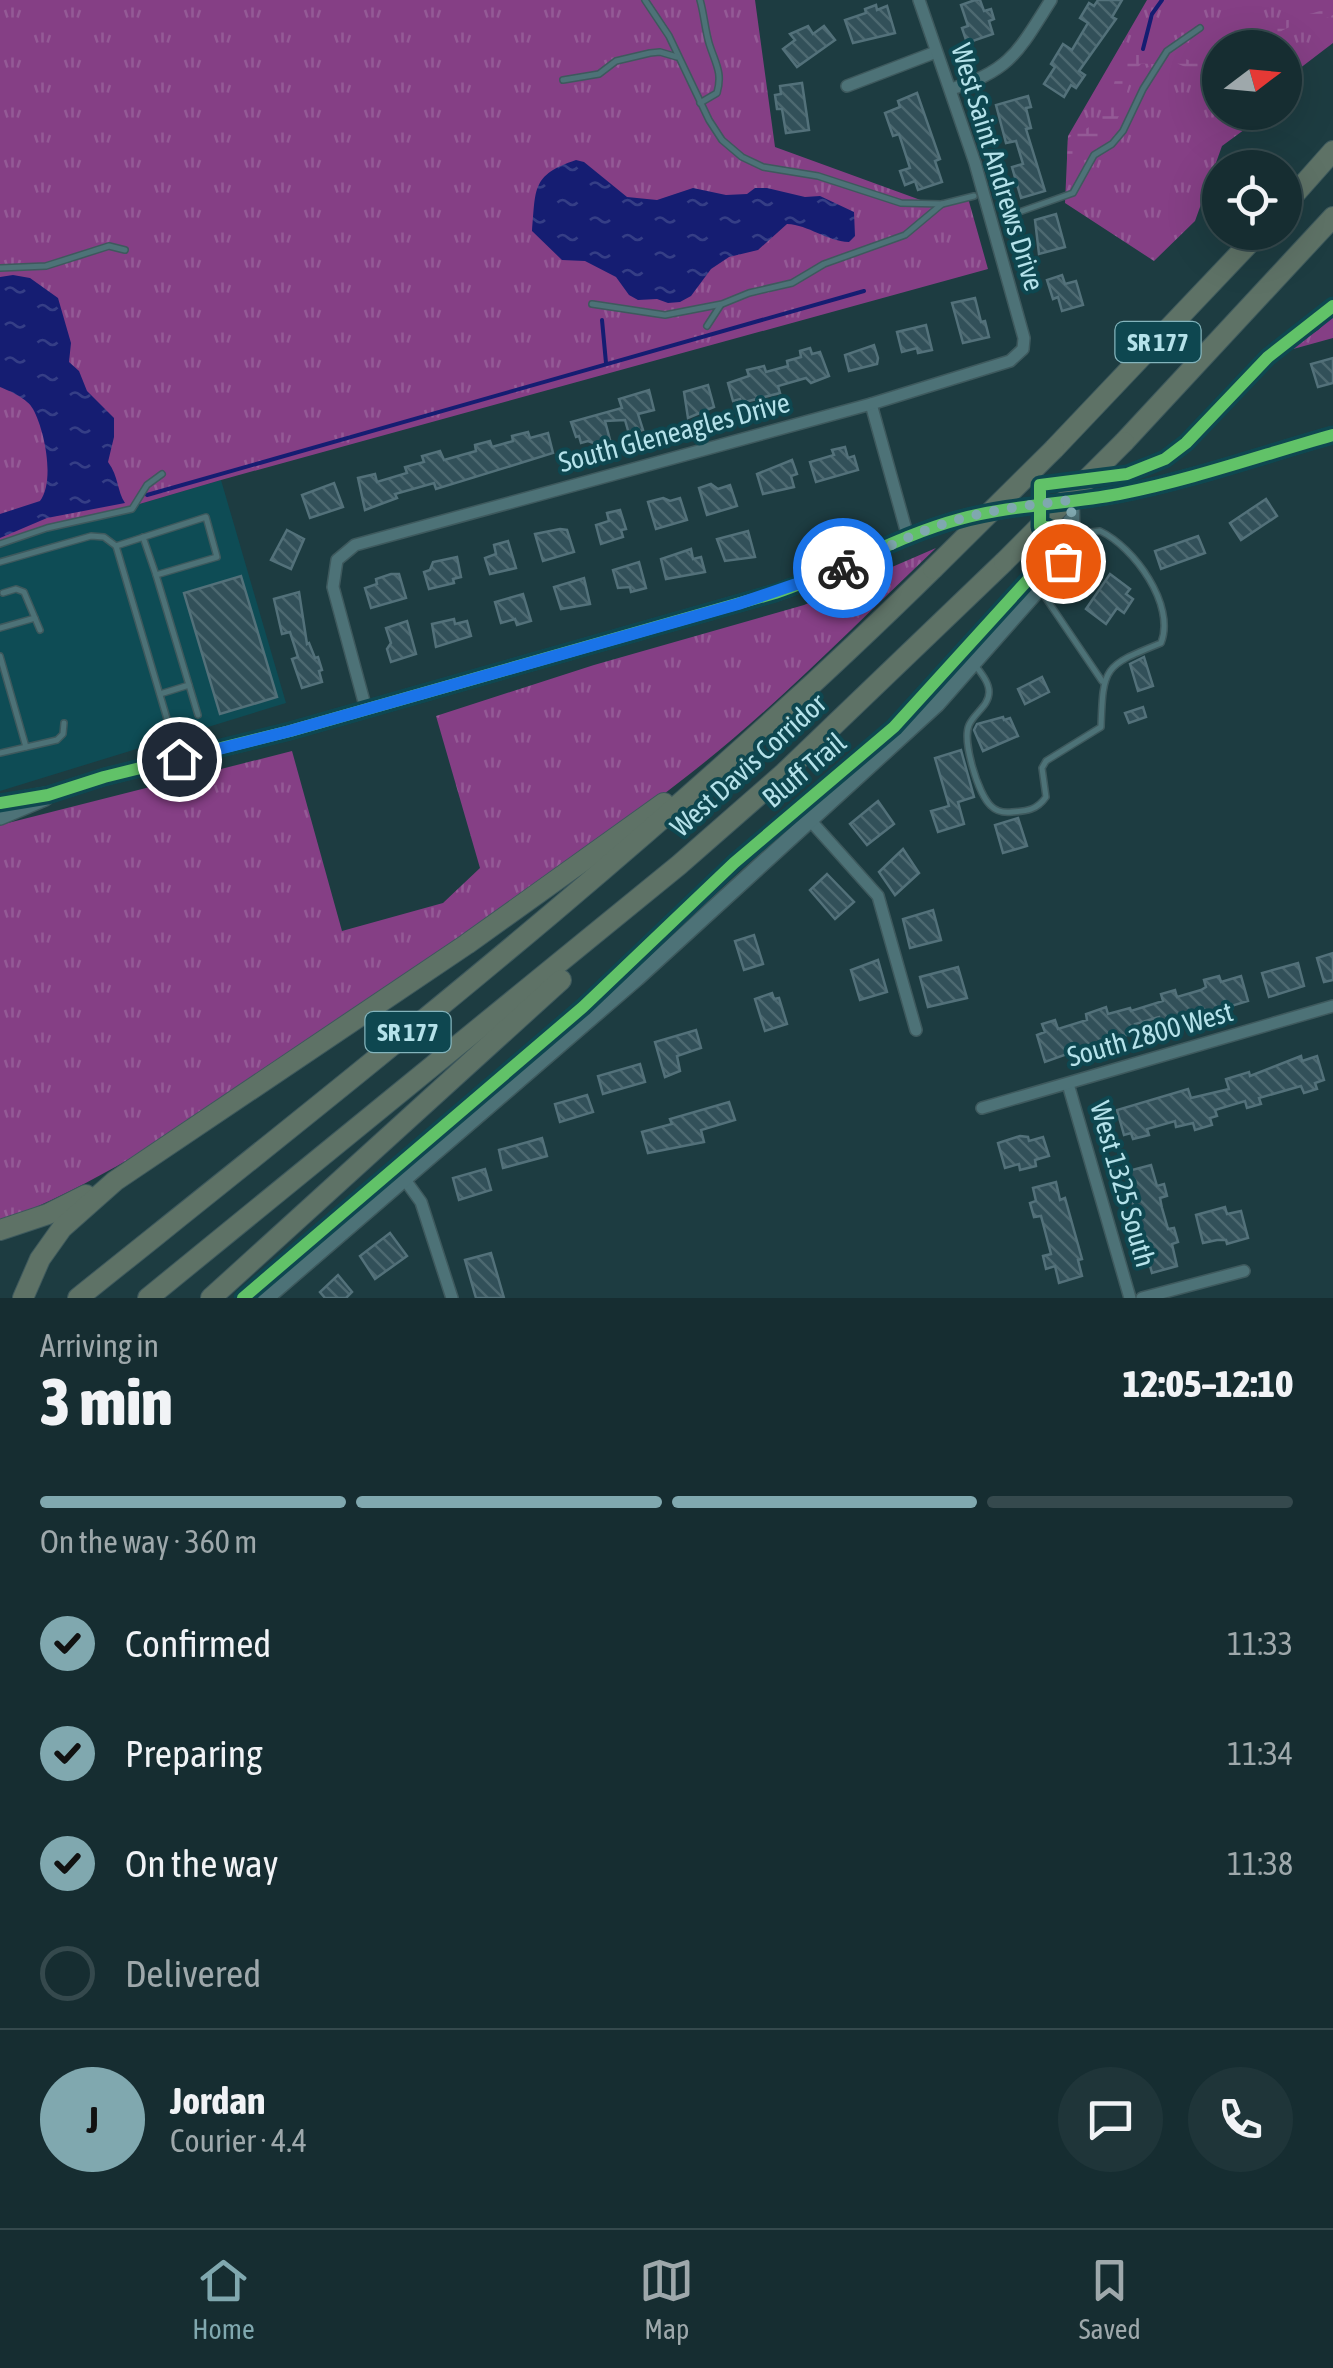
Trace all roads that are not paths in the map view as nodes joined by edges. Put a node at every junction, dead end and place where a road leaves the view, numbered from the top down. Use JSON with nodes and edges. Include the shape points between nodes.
{"nodes":[{"id":1,"x":645,"y":0,"type":"edge"},
{"id":2,"x":700,"y":0,"type":"edge"},
{"id":3,"x":920,"y":0,"type":"edge"},
{"id":4,"x":1052,"y":0,"type":"edge"},
{"id":5,"x":1200,"y":28,"type":"dead end"},
{"id":6,"x":936,"y":52,"type":"junction"},
{"id":7,"x":677,"y":57,"type":"junction"},
{"id":8,"x":563,"y":80,"type":"dead end"},
{"id":9,"x":846,"y":86,"type":"dead end"},
{"id":10,"x":950,"y":88,"type":"junction"},
{"id":11,"x":700,"y":103,"type":"junction"},
{"id":12,"x":1333,"y":150,"type":"edge"},
{"id":13,"x":1302,"y":185,"type":"edge"},
{"id":14,"x":974,"y":196,"type":"dead end"},
{"id":15,"x":942,"y":204,"type":"junction"},
{"id":16,"x":1005,"y":217,"type":"dead end"},
{"id":17,"x":1333,"y":217,"type":"edge"},
{"id":18,"x":125,"y":250,"type":"dead end"},
{"id":19,"x":1243,"y":250,"type":"edge"},
{"id":20,"x":0,"y":268,"type":"edge"},
{"id":21,"x":592,"y":304,"type":"dead end"},
{"id":22,"x":722,"y":304,"type":"junction"},
{"id":23,"x":707,"y":326,"type":"dead end"},
{"id":24,"x":1023,"y":349,"type":"joint"},
{"id":25,"x":871,"y":404,"type":"junction"},
{"id":26,"x":1333,"y":435,"type":"edge"},
{"id":27,"x":162,"y":474,"type":"dead end"},
{"id":28,"x":1071,"y":500,"type":"junction"},
{"id":29,"x":1072,"y":534,"type":"junction"},
{"id":30,"x":908,"y":537,"type":"junction"},
{"id":31,"x":143,"y":538,"type":"junction"},
{"id":32,"x":0,"y":544,"type":"edge"},
{"id":33,"x":116,"y":546,"type":"junction"},
{"id":34,"x":0,"y":562,"type":"edge"},
{"id":35,"x":156,"y":575,"type":"junction"},
{"id":36,"x":1040,"y":588,"type":"junction"},
{"id":37,"x":2,"y":593,"type":"edge"},
{"id":38,"x":36,"y":618,"type":"junction"},
{"id":39,"x":0,"y":628,"type":"edge"},
{"id":40,"x":40,"y":630,"type":"dead end"},
{"id":41,"x":0,"y":656,"type":"edge"},
{"id":42,"x":973,"y":663,"type":"junction"},
{"id":43,"x":3,"y":674,"type":"edge"},
{"id":44,"x":1102,"y":682,"type":"junction"},
{"id":45,"x":189,"y":685,"type":"junction"},
{"id":46,"x":160,"y":694,"type":"junction"},
{"id":47,"x":366,"y":709,"type":"junction"},
{"id":48,"x":198,"y":714,"type":"dead end"},
{"id":49,"x":64,"y":722,"type":"dead end"},
{"id":50,"x":26,"y":747,"type":"junction"},
{"id":51,"x":0,"y":753,"type":"edge"},
{"id":52,"x":732,"y":758,"type":"junction"},
{"id":53,"x":179,"y":759,"type":"junction"},
{"id":54,"x":754,"y":797,"type":"junction"},
{"id":55,"x":1,"y":803,"type":"edge"},
{"id":56,"x":809,"y":819,"type":"junction"},
{"id":57,"x":1333,"y":1006,"type":"edge"},
{"id":58,"x":916,"y":1030,"type":"dead end"},
{"id":59,"x":1068,"y":1084,"type":"junction"},
{"id":60,"x":982,"y":1108,"type":"dead end"},
{"id":61,"x":403,"y":1177,"type":"junction"},
{"id":62,"x":115,"y":1181,"type":"junction"},
{"id":63,"x":0,"y":1230,"type":"edge"},
{"id":64,"x":1244,"y":1271,"type":"dead end"},
{"id":65,"x":24,"y":1298,"type":"edge"},
{"id":66,"x":78,"y":1298,"type":"edge"},
{"id":67,"x":148,"y":1298,"type":"edge"},
{"id":68,"x":211,"y":1298,"type":"edge"},
{"id":69,"x":266,"y":1298,"type":"edge"},
{"id":70,"x":452,"y":1298,"type":"edge"},
{"id":71,"x":1130,"y":1298,"type":"edge"},
{"id":72,"x":1142,"y":1298,"type":"edge"}],
"edges":[{"from":1,"to":7,"type":"lane"},
{"from":2,"to":11,"type":"lane","via":[[721,78],[716,93]]},
{"from":3,"to":6,"type":"street","name":"West Saint Andrews Drive"},
{"from":4,"to":10,"type":"street","via":[[1000,70]]},
{"from":5,"to":16,"type":"lane","via":[[1168,52],[1123,131],[1094,155],[1073,193]]},
{"from":6,"to":9,"type":"street"},
{"from":6,"to":10,"type":"street","name":"West Saint Andrews Drive"},
{"from":7,"to":8,"type":"lane","via":[[650,53]]},
{"from":7,"to":11,"type":"lane"},
{"from":10,"to":24,"type":"street","name":"West Saint Andrews Drive"},
{"from":11,"to":15,"type":"lane","via":[[722,140],[762,167],[818,176],[901,203]]},
{"from":12,"to":13,"type":"highway"},
{"from":14,"to":15,"type":"lane"},
{"from":15,"to":22,"type":"lane","via":[[905,235],[792,283]]},
{"from":17,"to":54,"type":"highway","name":"West Davis Corridor","number":"SR 177","bridge":true,"via":[[1124,442]]},
{"from":18,"to":20,"type":"lane","via":[[109,246],[46,266]]},
{"from":19,"to":52,"type":"highway","name":"West Davis Corridor","number":"SR 177","bridge":true,"via":[[1054,448]]},
{"from":21,"to":22,"type":"lane","via":[[665,315]]},
{"from":22,"to":23,"type":"lane"},
{"from":24,"to":25,"type":"street","name":"South Gleneagles Drive","via":[[1010,362]]},
{"from":25,"to":30,"type":"street"},
{"from":25,"to":47,"type":"street","name":"South Gleneagles Drive","via":[[356,545],[336,560],[333,587]]},
{"from":26,"to":28,"type":"main road","via":[[1133,491]]},
{"from":27,"to":32,"type":"lane","via":[[132,509]]},
{"from":28,"to":29,"type":"main road"},
{"from":28,"to":30,"type":"main road","via":[[979,514]]},
{"from":29,"to":36,"type":"main road","via":[[1063,561]]},
{"from":29,"to":44,"type":"lane","via":[[1100,531],[1115,540],[1147,579],[1165,620],[1161,643],[1116,663]]},
{"from":30,"to":47,"type":"main road","via":[[790,588]]},
{"from":31,"to":33,"type":"lane"},
{"from":31,"to":35,"type":"lane"},
{"from":31,"to":35,"type":"lane","via":[[206,518],[217,557]]},
{"from":33,"to":34,"type":"lane","via":[[91,536]]},
{"from":33,"to":46,"type":"lane"},
{"from":35,"to":45,"type":"lane"},
{"from":36,"to":42,"type":"main road"},
{"from":36,"to":44,"type":"lane"},
{"from":37,"to":38,"type":"lane","via":[[24,592]]},
{"from":38,"to":39,"type":"lane"},
{"from":38,"to":40,"type":"lane"},
{"from":41,"to":43,"type":"lane"},
{"from":42,"to":44,"type":"lane","via":[[990,689],[968,726],[970,758],[981,792],[1004,813],[1040,805],[1046,761],[1101,727]]},
{"from":42,"to":56,"type":"main road"},
{"from":43,"to":50,"type":"lane"},
{"from":45,"to":46,"type":"lane"},
{"from":45,"to":48,"type":"lane"},
{"from":46,"to":53,"type":"lane"},
{"from":47,"to":53,"type":"main road"},
{"from":49,"to":50,"type":"lane","via":[[57,740]]},
{"from":50,"to":51,"type":"lane"},
{"from":52,"to":62,"type":"highway"},
{"from":52,"to":66,"type":"highway","name":"West Davis Corridor","number":"SR 177","via":[[622,856]]},
{"from":53,"to":55,"type":"main road"},
{"from":54,"to":67,"type":"highway","name":"West Davis Corridor","number":"SR 177","via":[[609,926]]},
{"from":54,"to":68,"type":"highway","via":[[717,841]]},
{"from":56,"to":58,"type":"street","via":[[878,896]]},
{"from":56,"to":61,"type":"main road","via":[[638,978]]},
{"from":57,"to":59,"type":"street","name":"South 2800 West"},
{"from":59,"to":60,"type":"street","name":"South 2800 West"},
{"from":59,"to":71,"type":"street","name":"West 1325 South"},
{"from":61,"to":69,"type":"main road"},
{"from":61,"to":70,"type":"street","via":[[421,1202]]},
{"from":62,"to":63,"type":"highway"},
{"from":62,"to":65,"type":"highway","via":[[50,1243]]},
{"from":64,"to":72,"type":"street"}]}
